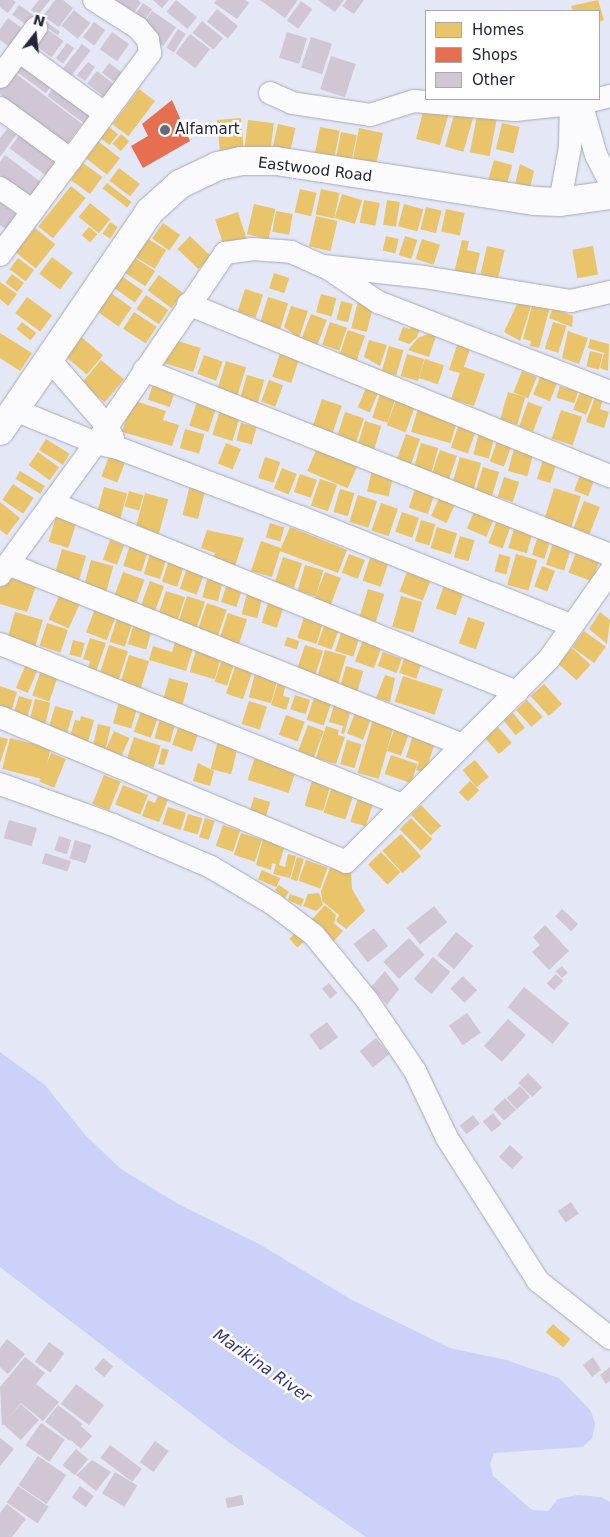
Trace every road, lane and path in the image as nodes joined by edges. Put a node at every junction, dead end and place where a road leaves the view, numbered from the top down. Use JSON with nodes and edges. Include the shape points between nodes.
{"nodes":[{"id":1,"x":94,"y":0,"type":"edge"},
{"id":2,"x":36,"y":28,"type":"dead end"},
{"id":3,"x":19,"y":51,"type":"junction"},
{"id":4,"x":0,"y":77,"type":"edge"},
{"id":5,"x":270,"y":93,"type":"dead end"},
{"id":6,"x":576,"y":101,"type":"edge"},
{"id":7,"x":0,"y":108,"type":"edge"},
{"id":8,"x":104,"y":113,"type":"junction"},
{"id":9,"x":71,"y":160,"type":"junction"},
{"id":10,"x":610,"y":184,"type":"edge"},
{"id":11,"x":0,"y":188,"type":"edge"},
{"id":12,"x":610,"y":195,"type":"edge"},
{"id":13,"x":560,"y":202,"type":"junction"},
{"id":14,"x":33,"y":211,"type":"junction"},
{"id":15,"x":0,"y":255,"type":"edge"},
{"id":16,"x":324,"y":266,"type":"junction"},
{"id":17,"x":610,"y":292,"type":"edge"},
{"id":18,"x":188,"y":304,"type":"junction"},
{"id":19,"x":49,"y":359,"type":"junction"},
{"id":20,"x":144,"y":370,"type":"junction"},
{"id":21,"x":610,"y":392,"type":"edge"},
{"id":22,"x":7,"y":421,"type":"edge"},
{"id":23,"x":107,"y":439,"type":"junction"},
{"id":24,"x":610,"y":476,"type":"edge"},
{"id":25,"x":52,"y":503,"type":"junction"},
{"id":26,"x":610,"y":555,"type":"edge"},
{"id":27,"x":4,"y":570,"type":"edge"},
{"id":28,"x":610,"y":572,"type":"edge"},
{"id":29,"x":570,"y":625,"type":"junction"},
{"id":30,"x":0,"y":644,"type":"edge"},
{"id":31,"x":517,"y":692,"type":"junction"},
{"id":32,"x":0,"y":717,"type":"edge"},
{"id":33,"x":463,"y":745,"type":"junction"},
{"id":34,"x":0,"y":784,"type":"edge"},
{"id":35,"x":401,"y":804,"type":"junction"},
{"id":36,"x":583,"y":1314,"type":"junction"},
{"id":37,"x":610,"y":1319,"type":"edge"},
{"id":38,"x":610,"y":1338,"type":"edge"}],
"edges":[{"from":1,"to":8,"type":"street","via":[[138,28],[148,40],[150,53]]},
{"from":2,"to":3,"type":"street"},
{"from":3,"to":4,"type":"street"},
{"from":3,"to":8,"type":"street"},
{"from":5,"to":6,"type":"street","via":[[292,103],[370,115],[414,101],[515,110]]},
{"from":6,"to":10,"type":"street"},
{"from":6,"to":13,"type":"street"},
{"from":7,"to":9,"type":"street"},
{"from":8,"to":9,"type":"street"},
{"from":9,"to":14,"type":"street"},
{"from":11,"to":14,"type":"street"},
{"from":12,"to":13,"type":"main road","name":"Eastwood Road"},
{"from":13,"to":19,"type":"main road","name":"Eastwood Road","via":[[503,198],[276,161],[241,161],[218,166],[164,195]]},
{"from":14,"to":15,"type":"street"},
{"from":16,"to":17,"type":"street","via":[[424,277],[571,301]]},
{"from":16,"to":18,"type":"street","via":[[291,252],[252,249],[225,253]]},
{"from":16,"to":21,"type":"street","via":[[378,302]]},
{"from":18,"to":20,"type":"street"},
{"from":18,"to":24,"type":"street"},
{"from":19,"to":22,"type":"main road","name":"Eastwood Road"},
{"from":19,"to":23,"type":"street"},
{"from":20,"to":23,"type":"street"},
{"from":20,"to":26,"type":"street"},
{"from":22,"to":23,"type":"street"},
{"from":23,"to":25,"type":"street"},
{"from":23,"to":29,"type":"street"},
{"from":25,"to":27,"type":"street"},
{"from":25,"to":31,"type":"street"},
{"from":27,"to":33,"type":"street"},
{"from":28,"to":29,"type":"street"},
{"from":29,"to":31,"type":"street","via":[[549,659]]},
{"from":30,"to":35,"type":"street"},
{"from":31,"to":33,"type":"street"},
{"from":32,"to":35,"type":"street","via":[[346,862]]},
{"from":33,"to":35,"type":"street"},
{"from":34,"to":36,"type":"street","via":[[113,825],[211,867],[272,904],[314,935],[366,1000],[414,1071],[447,1138],[538,1281]]},
{"from":36,"to":37,"type":"street"},
{"from":36,"to":38,"type":"street"}]}
